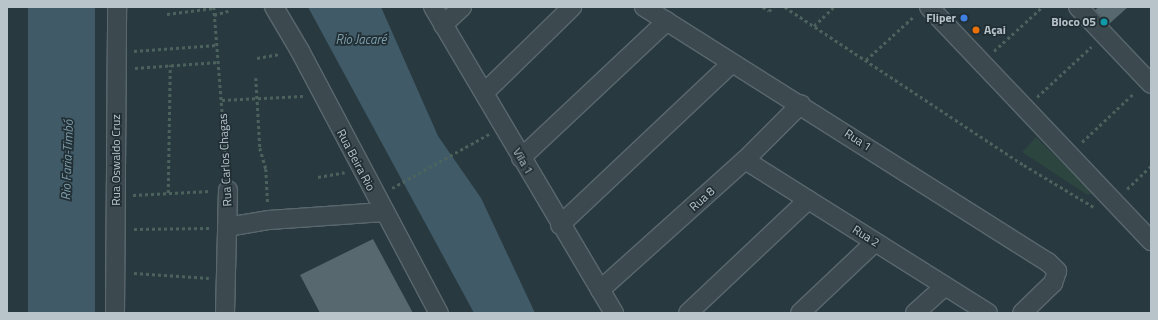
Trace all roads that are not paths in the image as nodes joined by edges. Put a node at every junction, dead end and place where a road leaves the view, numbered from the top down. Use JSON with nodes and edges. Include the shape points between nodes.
{"nodes":[{"id":1,"x":117,"y":7,"type":"edge"},
{"id":2,"x":274,"y":7,"type":"edge"},
{"id":3,"x":433,"y":7,"type":"edge"},
{"id":4,"x":462,"y":7,"type":"edge"},
{"id":5,"x":572,"y":7,"type":"edge"},
{"id":6,"x":644,"y":7,"type":"edge"},
{"id":7,"x":1078,"y":7,"type":"edge"},
{"id":8,"x":924,"y":10,"type":"edge"},
{"id":9,"x":667,"y":21,"type":"junction"},
{"id":10,"x":443,"y":25,"type":"junction"},
{"id":11,"x":732,"y":63,"type":"junction"},
{"id":12,"x":1149,"y":82,"type":"edge"},
{"id":13,"x":485,"y":92,"type":"junction"},
{"id":14,"x":801,"y":104,"type":"junction"},
{"id":15,"x":520,"y":158,"type":"junction"},
{"id":16,"x":745,"y":160,"type":"junction"},
{"id":17,"x":228,"y":190,"type":"road end"},
{"id":18,"x":808,"y":200,"type":"junction"},
{"id":19,"x":384,"y":212,"type":"junction"},
{"id":20,"x":560,"y":225,"type":"junction"},
{"id":21,"x":227,"y":227,"type":"junction"},
{"id":22,"x":1151,"y":241,"type":"edge"},
{"id":23,"x":875,"y":242,"type":"junction"},
{"id":24,"x":945,"y":286,"type":"junction"},
{"id":25,"x":600,"y":290,"type":"junction"},
{"id":26,"x":114,"y":313,"type":"edge"},
{"id":27,"x":225,"y":313,"type":"edge"},
{"id":28,"x":439,"y":313,"type":"edge"},
{"id":29,"x":614,"y":313,"type":"edge"},
{"id":30,"x":688,"y":313,"type":"edge"},
{"id":31,"x":800,"y":313,"type":"edge"},
{"id":32,"x":916,"y":313,"type":"edge"},
{"id":33,"x":988,"y":313,"type":"edge"},
{"id":34,"x":1022,"y":313,"type":"edge"}],
"edges":[{"from":1,"to":26,"type":"street","name":"Rua Oswaldo Cruz"},
{"from":2,"to":19,"type":"street","name":"Rua Beira Rio","via":[[300,51]]},
{"from":3,"to":10,"type":"street","name":"Vila 1"},
{"from":4,"to":10,"type":"street"},
{"from":5,"to":13,"type":"street"},
{"from":6,"to":9,"type":"street","name":"Rua 1"},
{"from":7,"to":12,"type":"street"},
{"from":8,"to":22,"type":"street","via":[[982,63]]},
{"from":9,"to":11,"type":"street","name":"Rua 1"},
{"from":9,"to":15,"type":"street"},
{"from":10,"to":13,"type":"street","name":"Vila 1"},
{"from":11,"to":14,"type":"street","name":"Rua 1"},
{"from":11,"to":20,"type":"street"},
{"from":13,"to":15,"type":"street","name":"Vila 1"},
{"from":14,"to":16,"type":"street","name":"Rua 8"},
{"from":14,"to":34,"type":"street","name":"Rua 1","via":[[1057,270],[1053,283]]},
{"from":15,"to":20,"type":"street","name":"Vila 1"},
{"from":16,"to":18,"type":"street","name":"Rua 2"},
{"from":16,"to":25,"type":"street","name":"Rua 8"},
{"from":17,"to":21,"type":"street","name":"Rua Carlos Chagas"},
{"from":18,"to":23,"type":"street","name":"Rua 2"},
{"from":18,"to":30,"type":"street"},
{"from":19,"to":21,"type":"street","via":[[269,220]]},
{"from":19,"to":28,"type":"street","name":"Rua Beira Rio"},
{"from":20,"to":25,"type":"street","name":"Vila 1"},
{"from":21,"to":27,"type":"street","name":"Rua Carlos Chagas"},
{"from":23,"to":24,"type":"street","name":"Rua 2"},
{"from":23,"to":31,"type":"street"},
{"from":24,"to":32,"type":"street"},
{"from":24,"to":33,"type":"street","name":"Rua 2"},
{"from":25,"to":29,"type":"street","name":"Vila 1"}]}
